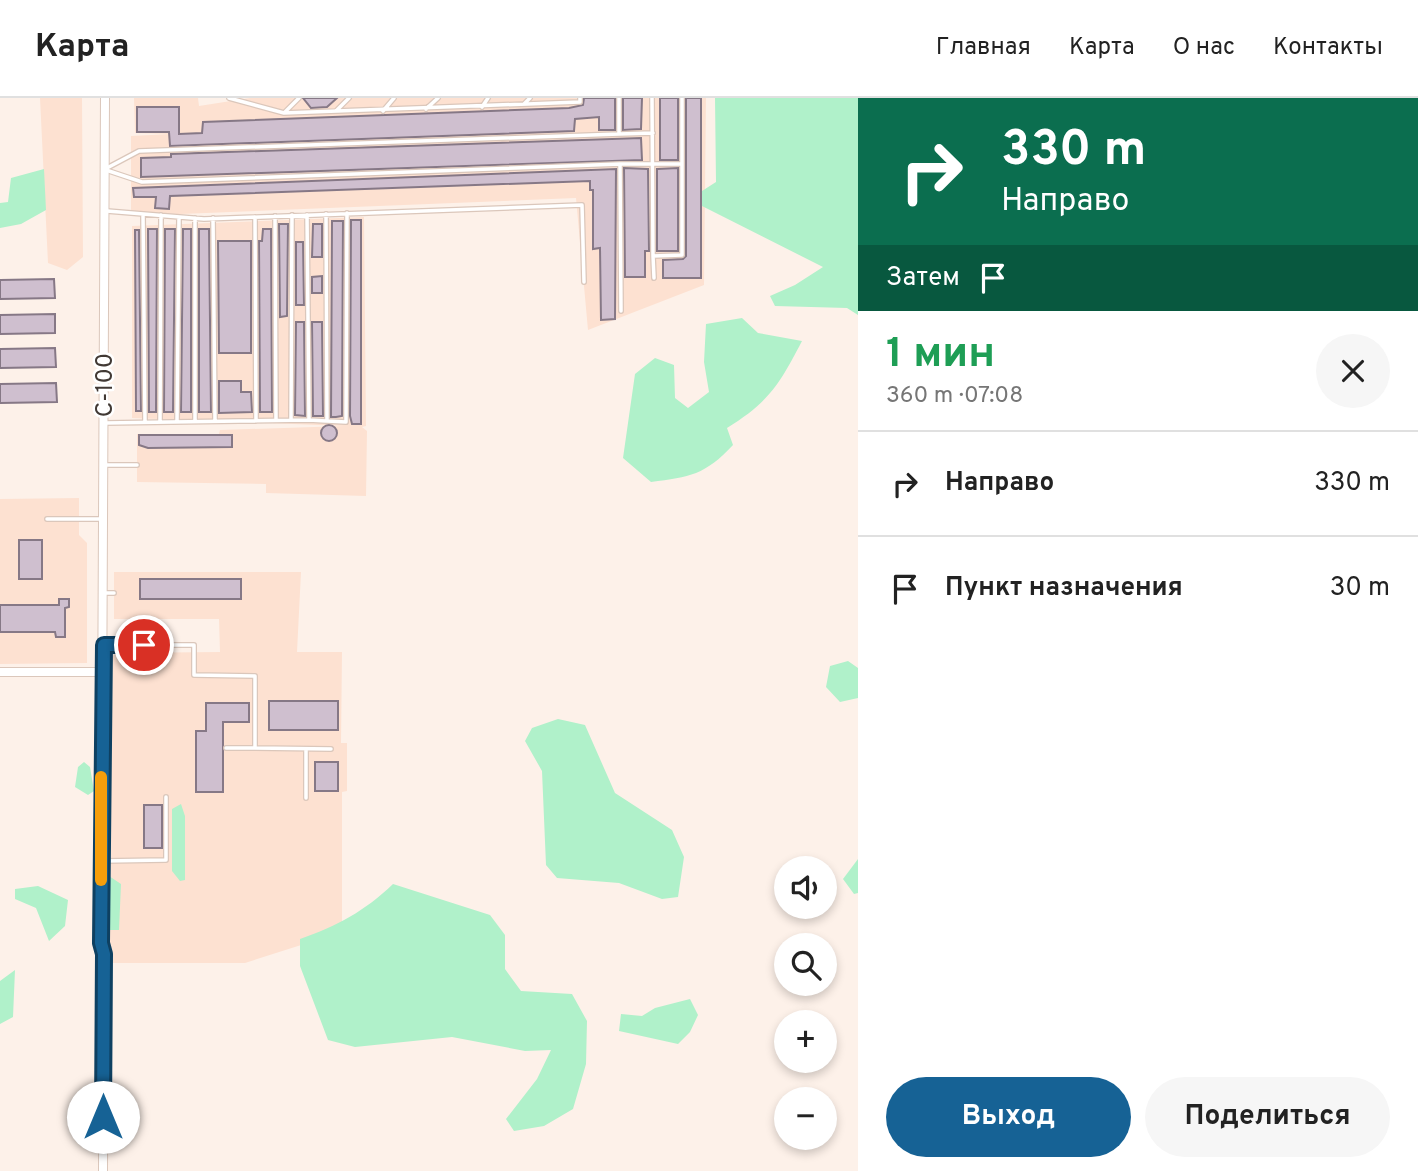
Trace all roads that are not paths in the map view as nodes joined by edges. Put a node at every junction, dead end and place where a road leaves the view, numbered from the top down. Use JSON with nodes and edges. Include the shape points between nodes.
{"nodes":[{"id":1,"x":105,"y":98,"type":"edge"},
{"id":2,"x":229,"y":98,"type":"edge"},
{"id":3,"x":299,"y":98,"type":"edge"},
{"id":4,"x":349,"y":98,"type":"edge"},
{"id":5,"x":394,"y":98,"type":"edge"},
{"id":6,"x":438,"y":98,"type":"edge"},
{"id":7,"x":488,"y":98,"type":"edge"},
{"id":8,"x":530,"y":98,"type":"edge"},
{"id":9,"x":580,"y":98,"type":"edge"},
{"id":10,"x":619,"y":98,"type":"edge"},
{"id":11,"x":652,"y":98,"type":"edge"},
{"id":12,"x":682,"y":98,"type":"edge"},
{"id":13,"x":522,"y":105,"type":"junction"},
{"id":14,"x":482,"y":107,"type":"junction"},
{"id":15,"x":426,"y":109,"type":"junction"},
{"id":16,"x":383,"y":111,"type":"junction"},
{"id":17,"x":334,"y":112,"type":"junction"},
{"id":18,"x":284,"y":113,"type":"junction"},
{"id":19,"x":653,"y":133,"type":"junction"},
{"id":20,"x":619,"y":134,"type":"junction"},
{"id":21,"x":620,"y":164,"type":"junction"},
{"id":22,"x":653,"y":164,"type":"junction"},
{"id":23,"x":682,"y":164,"type":"junction"},
{"id":24,"x":105,"y":169,"type":"junction"},
{"id":25,"x":105,"y":211,"type":"junction"},
{"id":26,"x":347,"y":213,"type":"junction"},
{"id":27,"x":143,"y":214,"type":"junction"},
{"id":28,"x":326,"y":214,"type":"junction"},
{"id":29,"x":161,"y":215,"type":"junction"},
{"id":30,"x":292,"y":215,"type":"junction"},
{"id":31,"x":307,"y":215,"type":"junction"},
{"id":32,"x":275,"y":216,"type":"junction"},
{"id":33,"x":178,"y":217,"type":"junction"},
{"id":34,"x":255,"y":217,"type":"junction"},
{"id":35,"x":195,"y":218,"type":"junction"},
{"id":36,"x":213,"y":218,"type":"junction"},
{"id":37,"x":653,"y":256,"type":"junction"},
{"id":38,"x":654,"y":278,"type":"dead end"},
{"id":39,"x":584,"y":282,"type":"dead end"},
{"id":40,"x":621,"y":311,"type":"dead end"},
{"id":41,"x":276,"y":420,"type":"junction"},
{"id":42,"x":291,"y":420,"type":"junction"},
{"id":43,"x":309,"y":420,"type":"junction"},
{"id":44,"x":177,"y":421,"type":"junction"},
{"id":45,"x":195,"y":421,"type":"junction"},
{"id":46,"x":215,"y":421,"type":"junction"},
{"id":47,"x":256,"y":421,"type":"junction"},
{"id":48,"x":327,"y":421,"type":"junction"},
{"id":49,"x":145,"y":422,"type":"junction"},
{"id":50,"x":160,"y":422,"type":"junction"},
{"id":51,"x":104,"y":424,"type":"junction"},
{"id":52,"x":104,"y":466,"type":"junction"},
{"id":53,"x":137,"y":466,"type":"dead end"},
{"id":54,"x":47,"y":519,"type":"dead end"},
{"id":55,"x":104,"y":519,"type":"junction"},
{"id":56,"x":104,"y":593,"type":"junction"},
{"id":57,"x":114,"y":593,"type":"dead end"},
{"id":58,"x":104,"y":645,"type":"junction"},
{"id":59,"x":0,"y":672,"type":"edge"},
{"id":60,"x":104,"y":672,"type":"junction"},
{"id":61,"x":226,"y":748,"type":"dead end"},
{"id":62,"x":255,"y":748,"type":"junction"},
{"id":63,"x":306,"y":748,"type":"junction"},
{"id":64,"x":331,"y":749,"type":"dead end"},
{"id":65,"x":166,"y":797,"type":"dead end"},
{"id":66,"x":306,"y":798,"type":"dead end"},
{"id":67,"x":101,"y":861,"type":"junction"},
{"id":68,"x":103,"y":1171,"type":"edge"}],
"edges":[{"from":1,"to":24,"type":"street","name":"С-100"},
{"from":2,"to":18,"type":"lane"},
{"from":3,"to":18,"type":"lane"},
{"from":4,"to":17,"type":"lane"},
{"from":5,"to":16,"type":"lane"},
{"from":6,"to":15,"type":"lane"},
{"from":7,"to":14,"type":"lane"},
{"from":8,"to":13,"type":"lane"},
{"from":9,"to":13,"type":"lane","via":[[580,102]]},
{"from":10,"to":20,"type":"lane"},
{"from":11,"to":19,"type":"lane"},
{"from":12,"to":23,"type":"lane"},
{"from":13,"to":14,"type":"lane"},
{"from":14,"to":15,"type":"lane"},
{"from":15,"to":16,"type":"lane"},
{"from":16,"to":17,"type":"lane"},
{"from":17,"to":18,"type":"lane"},
{"from":19,"to":20,"type":"lane"},
{"from":19,"to":22,"type":"lane"},
{"from":20,"to":24,"type":"lane","via":[[138,151]]},
{"from":21,"to":22,"type":"lane"},
{"from":21,"to":24,"type":"lane","via":[[142,182]]},
{"from":21,"to":40,"type":"lane"},
{"from":22,"to":23,"type":"lane"},
{"from":22,"to":37,"type":"lane"},
{"from":23,"to":37,"type":"lane","via":[[682,255]]},
{"from":24,"to":25,"type":"street","name":"С-100"},
{"from":25,"to":27,"type":"lane"},
{"from":25,"to":51,"type":"street","name":"С-100"},
{"from":26,"to":28,"type":"lane"},
{"from":26,"to":39,"type":"lane","via":[[582,205]]},
{"from":26,"to":48,"type":"lane","via":[[346,422]]},
{"from":27,"to":29,"type":"lane"},
{"from":27,"to":49,"type":"lane"},
{"from":28,"to":31,"type":"lane"},
{"from":28,"to":48,"type":"lane"},
{"from":29,"to":33,"type":"lane"},
{"from":29,"to":50,"type":"lane"},
{"from":30,"to":31,"type":"lane"},
{"from":30,"to":32,"type":"lane"},
{"from":30,"to":42,"type":"lane"},
{"from":31,"to":43,"type":"lane"},
{"from":32,"to":34,"type":"lane"},
{"from":32,"to":41,"type":"lane"},
{"from":33,"to":35,"type":"lane"},
{"from":33,"to":44,"type":"lane"},
{"from":34,"to":36,"type":"lane"},
{"from":34,"to":47,"type":"lane"},
{"from":35,"to":36,"type":"lane"},
{"from":35,"to":45,"type":"lane"},
{"from":36,"to":46,"type":"lane"},
{"from":37,"to":38,"type":"lane"},
{"from":41,"to":42,"type":"lane"},
{"from":41,"to":47,"type":"lane"},
{"from":42,"to":43,"type":"lane"},
{"from":43,"to":48,"type":"lane"},
{"from":44,"to":45,"type":"lane"},
{"from":44,"to":50,"type":"lane"},
{"from":45,"to":46,"type":"lane"},
{"from":46,"to":47,"type":"lane"},
{"from":49,"to":50,"type":"lane"},
{"from":49,"to":51,"type":"lane"},
{"from":51,"to":52,"type":"street","name":"С-100"},
{"from":52,"to":53,"type":"lane"},
{"from":52,"to":55,"type":"street","name":"С-100"},
{"from":54,"to":55,"type":"lane"},
{"from":55,"to":56,"type":"street","name":"С-100"},
{"from":56,"to":57,"type":"lane"},
{"from":56,"to":58,"type":"street","name":"С-100"},
{"from":58,"to":60,"type":"street","name":"С-100"},
{"from":58,"to":62,"type":"lane","via":[[194,645],[194,675],[255,676]]},
{"from":59,"to":60,"type":"street"},
{"from":60,"to":67,"type":"street","name":"С-100"},
{"from":61,"to":62,"type":"lane"},
{"from":62,"to":63,"type":"lane"},
{"from":63,"to":64,"type":"lane"},
{"from":63,"to":66,"type":"lane"},
{"from":65,"to":67,"type":"lane","via":[[166,860]]},
{"from":67,"to":68,"type":"street","name":"С-100"}]}
